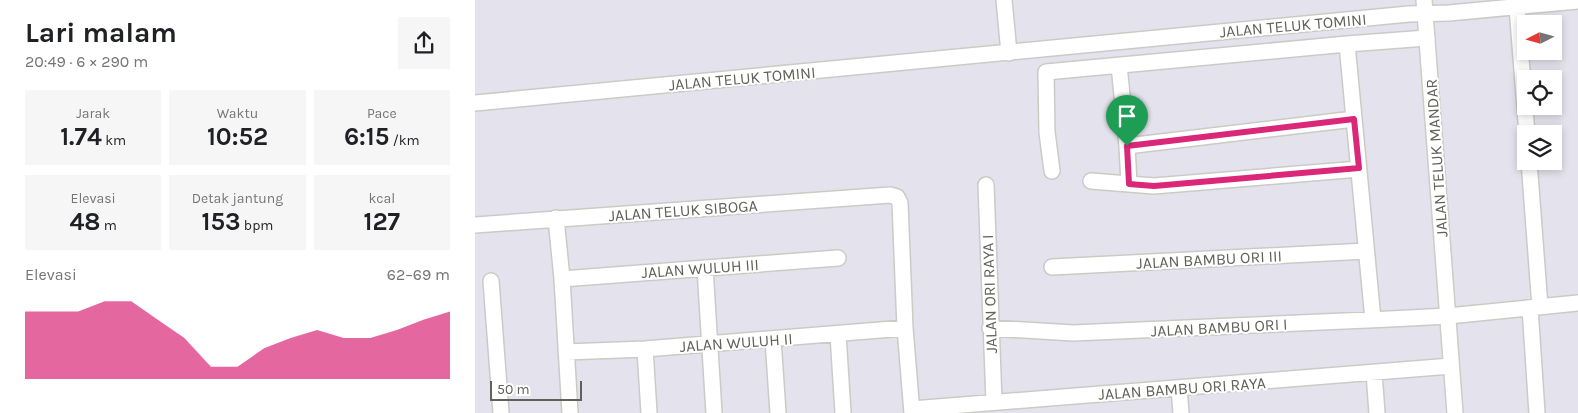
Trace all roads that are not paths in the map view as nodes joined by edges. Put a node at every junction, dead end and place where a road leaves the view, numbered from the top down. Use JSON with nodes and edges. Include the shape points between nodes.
{"nodes":[{"id":1,"x":1004,"y":0,"type":"edge"},
{"id":2,"x":1578,"y":1,"type":"edge"},
{"id":3,"x":1425,"y":7,"type":"edge"},
{"id":4,"x":1517,"y":7,"type":"junction"},
{"id":5,"x":1427,"y":38,"type":"junction"},
{"id":6,"x":1347,"y":44,"type":"junction"},
{"id":7,"x":1009,"y":53,"type":"junction"},
{"id":8,"x":1119,"y":65,"type":"junction"},
{"id":9,"x":475,"y":103,"type":"edge"},
{"id":10,"x":1354,"y":119,"type":"junction"},
{"id":11,"x":1526,"y":125,"type":"edge"},
{"id":12,"x":1127,"y":146,"type":"junction"},
{"id":13,"x":1359,"y":168,"type":"junction"},
{"id":14,"x":1529,"y":170,"type":"edge"},
{"id":15,"x":1052,"y":171,"type":"dead end"},
{"id":16,"x":1091,"y":181,"type":"dead end"},
{"id":17,"x":1129,"y":184,"type":"junction"},
{"id":18,"x":986,"y":185,"type":"dead end"},
{"id":19,"x":556,"y":218,"type":"junction"},
{"id":20,"x":475,"y":225,"type":"edge"},
{"id":21,"x":1366,"y":251,"type":"junction"},
{"id":22,"x":837,"y":258,"type":"dead end"},
{"id":23,"x":1052,"y":267,"type":"dead end"},
{"id":24,"x":705,"y":268,"type":"junction"},
{"id":25,"x":562,"y":278,"type":"junction"},
{"id":26,"x":491,"y":281,"type":"dead end"},
{"id":27,"x":1578,"y":303,"type":"edge"},
{"id":28,"x":1535,"y":307,"type":"junction"},
{"id":29,"x":1448,"y":316,"type":"junction"},
{"id":30,"x":1373,"y":320,"type":"junction"},
{"id":31,"x":905,"y":328,"type":"junction"},
{"id":32,"x":990,"y":328,"type":"junction"},
{"id":33,"x":838,"y":334,"type":"junction"},
{"id":34,"x":773,"y":339,"type":"junction"},
{"id":35,"x":709,"y":344,"type":"junction"},
{"id":36,"x":645,"y":349,"type":"junction"},
{"id":37,"x":566,"y":352,"type":"junction"},
{"id":38,"x":1451,"y":366,"type":"junction"},
{"id":39,"x":1374,"y":373,"type":"junction"},
{"id":40,"x":1179,"y":388,"type":"junction"},
{"id":41,"x":993,"y":402,"type":"junction"},
{"id":42,"x":912,"y":411,"type":"edge"},
{"id":43,"x":501,"y":413,"type":"edge"},
{"id":44,"x":570,"y":413,"type":"edge"},
{"id":45,"x":649,"y":413,"type":"edge"},
{"id":46,"x":714,"y":413,"type":"edge"},
{"id":47,"x":778,"y":413,"type":"edge"},
{"id":48,"x":843,"y":413,"type":"edge"},
{"id":49,"x":1181,"y":413,"type":"edge"},
{"id":50,"x":1377,"y":413,"type":"edge"},
{"id":51,"x":1455,"y":413,"type":"edge"},
{"id":52,"x":1537,"y":413,"type":"edge"}],
"edges":[{"from":1,"to":7,"type":"street"},
{"from":2,"to":4,"type":"street","name":"JALAN TELUK TOMINI"},
{"from":3,"to":4,"type":"street","name":"JALAN TELUK TOMINI"},
{"from":3,"to":5,"type":"street","name":"JALAN TELUK MANDAR"},
{"from":3,"to":7,"type":"street","name":"JALAN TELUK TOMINI"},
{"from":4,"to":11,"type":"street"},
{"from":5,"to":6,"type":"street","name":"JALAN TELUK TOMINI"},
{"from":5,"to":29,"type":"street","name":"JALAN TELUK MANDAR"},
{"from":6,"to":8,"type":"street","name":"JALAN TELUK TOMINI"},
{"from":6,"to":10,"type":"street"},
{"from":7,"to":9,"type":"street","name":"JALAN TELUK TOMINI"},
{"from":8,"to":12,"type":"street"},
{"from":8,"to":15,"type":"street","name":"JALAN TELUK TOMINI","via":[[1046,72],[1047,132]]},
{"from":10,"to":12,"type":"street"},
{"from":10,"to":13,"type":"street"},
{"from":12,"to":17,"type":"street"},
{"from":13,"to":17,"type":"street","via":[[1154,186]]},
{"from":13,"to":21,"type":"street"},
{"from":14,"to":28,"type":"street"},
{"from":16,"to":17,"type":"street"},
{"from":18,"to":32,"type":"street","name":"JALAN ORI RAYA I"},
{"from":19,"to":20,"type":"street","name":"JALAN TELUK SIBOGA"},
{"from":19,"to":25,"type":"street"},
{"from":19,"to":31,"type":"street","name":"JALAN TELUK SIBOGA","via":[[890,195],[900,203]]},
{"from":21,"to":23,"type":"street","name":"JALAN BAMBU ORI III"},
{"from":21,"to":30,"type":"street"},
{"from":22,"to":24,"type":"street","name":"JALAN WULUH III"},
{"from":24,"to":25,"type":"street","name":"JALAN WULUH III"},
{"from":24,"to":35,"type":"street"},
{"from":25,"to":37,"type":"street"},
{"from":26,"to":43,"type":"street"},
{"from":27,"to":28,"type":"street","name":"JALAN BAMBU ORI I"},
{"from":28,"to":29,"type":"street","name":"JALAN BAMBU ORI I"},
{"from":28,"to":52,"type":"street"},
{"from":29,"to":30,"type":"street","name":"JALAN BAMBU ORI I"},
{"from":29,"to":38,"type":"street","name":"JALAN TELUK MANDAR"},
{"from":30,"to":32,"type":"street","name":"JALAN BAMBU ORI I","via":[[1073,333]]},
{"from":31,"to":33,"type":"street","name":"JALAN WULUH II"},
{"from":31,"to":42,"type":"street"},
{"from":32,"to":41,"type":"street","name":"JALAN ORI RAYA I"},
{"from":33,"to":34,"type":"street","name":"JALAN WULUH II"},
{"from":33,"to":48,"type":"street"},
{"from":34,"to":35,"type":"street","name":"JALAN WULUH II"},
{"from":34,"to":47,"type":"street"},
{"from":35,"to":36,"type":"street","name":"JALAN WULUH II"},
{"from":35,"to":46,"type":"street"},
{"from":36,"to":37,"type":"street","name":"JALAN WULUH II"},
{"from":36,"to":45,"type":"street"},
{"from":37,"to":44,"type":"street"},
{"from":38,"to":39,"type":"street","name":"JALAN BAMBU ORI RAYA"},
{"from":38,"to":51,"type":"street","name":"JALAN TELUK MANDAR"},
{"from":39,"to":40,"type":"street","name":"JALAN BAMBU ORI RAYA"},
{"from":39,"to":50,"type":"street"},
{"from":40,"to":41,"type":"street","name":"JALAN BAMBU ORI RAYA"},
{"from":40,"to":49,"type":"street"},
{"from":41,"to":42,"type":"street","name":"JALAN BAMBU ORI RAYA"}]}
